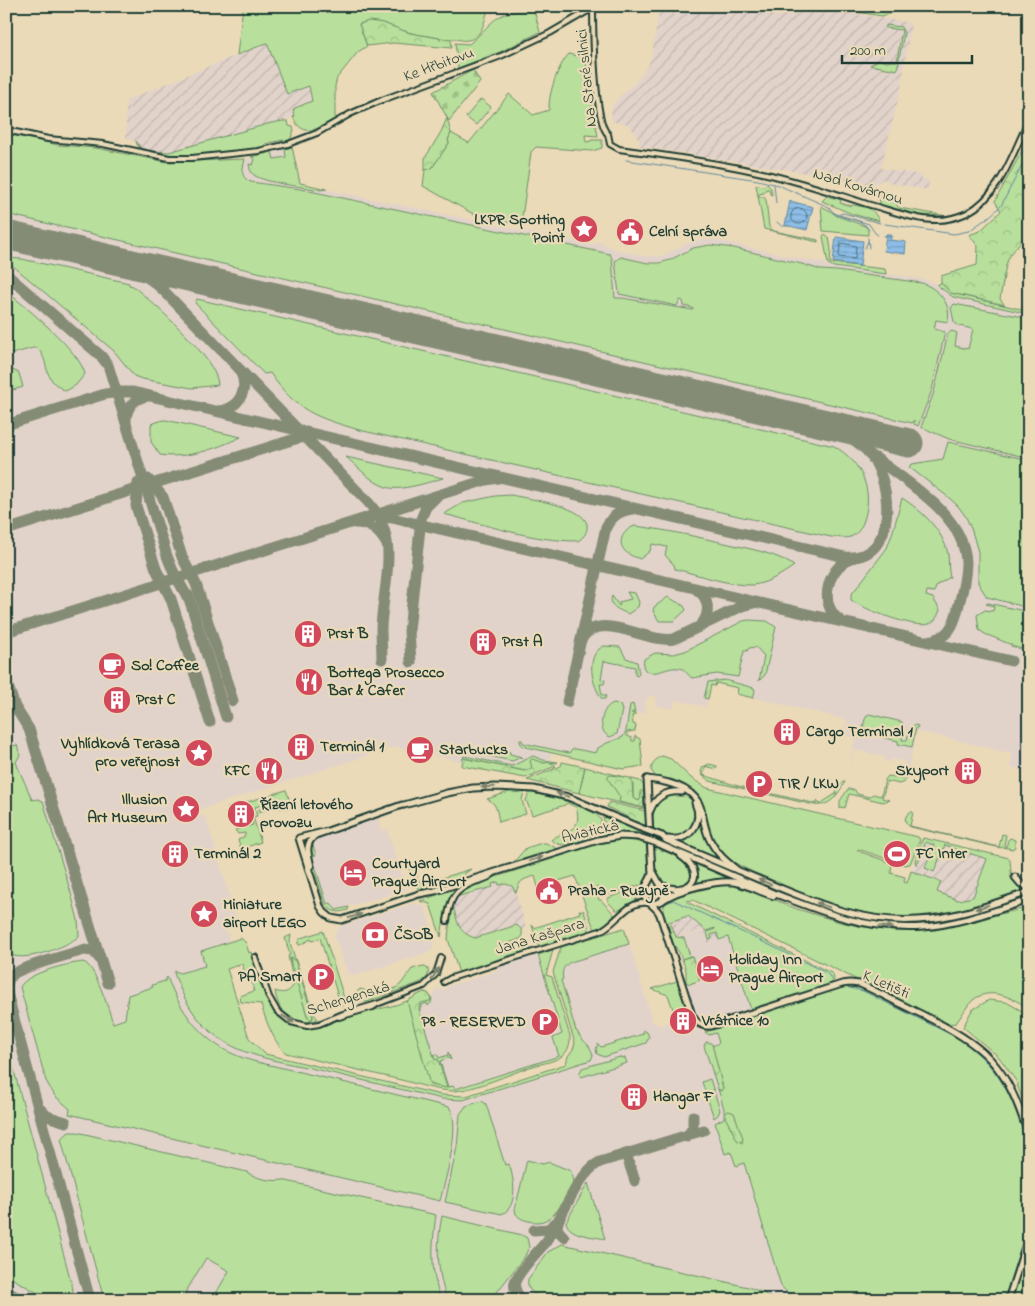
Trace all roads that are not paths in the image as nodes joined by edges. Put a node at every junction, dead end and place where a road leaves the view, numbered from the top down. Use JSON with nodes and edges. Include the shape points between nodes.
{"nodes":[{"id":1,"x":593,"y":7,"type":"edge"},
{"id":2,"x":1029,"y":120,"type":"edge"},
{"id":3,"x":6,"y":130,"type":"edge"},
{"id":4,"x":610,"y":144,"type":"joint"},
{"id":5,"x":647,"y":779,"type":"junction"},
{"id":6,"x":682,"y":792,"type":"junction"},
{"id":7,"x":649,"y":817,"type":"junction"},
{"id":8,"x":323,"y":832,"type":"junction"},
{"id":9,"x":662,"y":836,"type":"junction"},
{"id":10,"x":670,"y":849,"type":"junction"},
{"id":11,"x":652,"y":870,"type":"junction"},
{"id":12,"x":738,"y":871,"type":"junction"},
{"id":13,"x":494,"y":872,"type":"junction"},
{"id":14,"x":310,"y":877,"type":"junction"},
{"id":15,"x":1015,"y":877,"type":"dead end"},
{"id":16,"x":647,"y":886,"type":"junction"},
{"id":17,"x":662,"y":886,"type":"junction"},
{"id":18,"x":1029,"y":887,"type":"edge"},
{"id":19,"x":1029,"y":892,"type":"edge"},
{"id":20,"x":644,"y":893,"type":"junction"},
{"id":21,"x":788,"y":899,"type":"junction"},
{"id":22,"x":1029,"y":900,"type":"edge"},
{"id":23,"x":663,"y":901,"type":"junction"},
{"id":24,"x":637,"y":903,"type":"junction"},
{"id":25,"x":651,"y":903,"type":"junction"},
{"id":26,"x":661,"y":918,"type":"junction"},
{"id":27,"x":447,"y":922,"type":"dead end"},
{"id":28,"x":255,"y":957,"type":"dead end"},
{"id":29,"x":441,"y":958,"type":"dead end"},
{"id":30,"x":444,"y":982,"type":"dead end"},
{"id":31,"x":1029,"y":1137,"type":"edge"},
{"id":32,"x":1029,"y":1235,"type":"edge"},
{"id":33,"x":1008,"y":1300,"type":"edge"}],
"edges":[{"from":1,"to":3,"type":"street","name":"Ke Hřbitovu","via":[[550,33],[501,56],[382,100],[293,142],[259,151],[179,159]]},
{"from":1,"to":4,"type":"street","name":"Na Staré silnici","via":[[594,64],[601,121]]},
{"from":2,"to":4,"type":"street","name":"Nad Kovárnou","via":[[1002,177],[988,197],[963,214],[938,220],[897,213],[786,178],[629,151]]},
{"from":5,"to":6,"type":"main road"},
{"from":5,"to":7,"type":"main road"},
{"from":5,"to":12,"type":"main road","via":[[683,788],[695,797],[714,848]]},
{"from":6,"to":7,"type":"main road","via":[[668,792],[658,798]]},
{"from":6,"to":9,"type":"main road","via":[[696,804],[697,823],[684,837]]},
{"from":7,"to":11,"type":"main road"},
{"from":9,"to":8,"type":"main road","name":"Aviatická","one_way":true,"bridge":true,"via":[[579,801],[546,791],[495,787],[460,790]]},
{"from":8,"to":14,"type":"main road","name":"Aviatická","via":[[308,844]]},
{"from":8,"to":14,"type":"main road","via":[[299,838]]},
{"from":9,"to":12,"type":"main road","name":"Aviatická"},
{"from":13,"to":10,"type":"main road","name":"Aviatická","one_way":true,"bridge":true,"via":[[604,838],[638,837]]},
{"from":10,"to":17,"type":"main road","via":[[691,864],[695,877],[688,886],[672,889]]},
{"from":10,"to":21,"type":"main road","name":"Aviatická"},
{"from":11,"to":16,"type":"main road"},
{"from":11,"to":17,"type":"main road"},
{"from":19,"to":12,"type":"main road","name":"Aviatická","one_way":true,"via":[[947,917],[884,920],[829,907]]},
{"from":14,"to":13,"type":"main road","name":"Aviatická","one_way":true,"via":[[321,909],[326,915],[342,920]]},
{"from":13,"to":27,"type":"street","via":[[489,878],[464,886],[457,892],[450,905]]},
{"from":15,"to":18,"type":"main road"},
{"from":16,"to":17,"type":"main road","via":[[653,883]]},
{"from":16,"to":20,"type":"main road"},
{"from":17,"to":23,"type":"main road","name":"K Letišti","via":[[666,893]]},
{"from":20,"to":24,"type":"street","name":"Jana Kašpara"},
{"from":20,"to":25,"type":"main road","name":"K Letišti"},
{"from":21,"to":22,"type":"main road","name":"Aviatická","one_way":true,"via":[[850,921],[902,928],[953,922]]},
{"from":21,"to":23,"type":"main road","via":[[728,882],[676,893]]},
{"from":23,"to":25,"type":"main road"},
{"from":23,"to":26,"type":"main road","name":"K Letišti"},
{"from":24,"to":25,"type":"street"},
{"from":24,"to":30,"type":"street","name":"Jana Kašpara","via":[[600,931]]},
{"from":25,"to":26,"type":"main road","name":"K Letišti"},
{"from":26,"to":31,"type":"main road","name":"K Letišti","via":[[692,1015],[699,1024],[711,1026],[842,984],[860,984],[955,1031],[983,1051],[1010,1086]]},
{"from":28,"to":29,"type":"street","name":"Schengenská","one_way":true,"via":[[276,1011],[295,1024],[307,1026],[426,985],[437,973]]},
{"from":32,"to":33,"type":"main road"}]}
